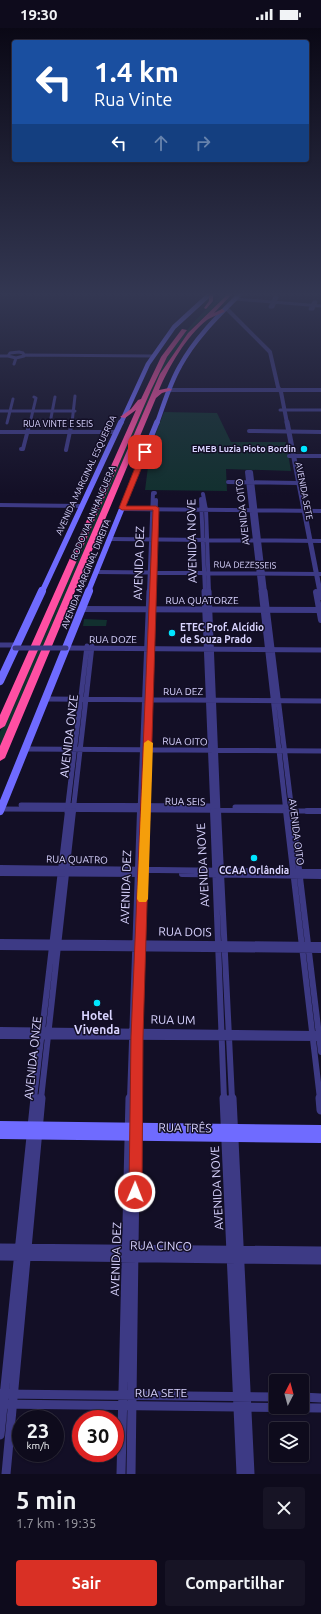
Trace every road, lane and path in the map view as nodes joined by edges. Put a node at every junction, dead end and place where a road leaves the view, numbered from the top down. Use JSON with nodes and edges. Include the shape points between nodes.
{"nodes":[{"id":1,"x":15,"y":360,"type":"edge"},
{"id":2,"x":151,"y":360,"type":"edge"},
{"id":3,"x":163,"y":360,"type":"edge"},
{"id":4,"x":172,"y":360,"type":"edge"},
{"id":5,"x":183,"y":360,"type":"edge"},
{"id":6,"x":272,"y":360,"type":"edge"},
{"id":7,"x":14,"y":364,"type":"dead end"},
{"id":8,"x":279,"y":389,"type":"junction"},
{"id":9,"x":169,"y":390,"type":"junction"},
{"id":10,"x":321,"y":390,"type":"edge"},
{"id":11,"x":55,"y":397,"type":"dead end"},
{"id":12,"x":14,"y":398,"type":"dead end"},
{"id":13,"x":149,"y":398,"type":"junction"},
{"id":14,"x":282,"y":410,"type":"junction"},
{"id":15,"x":0,"y":411,"type":"edge"},
{"id":16,"x":10,"y":411,"type":"junction"},
{"id":17,"x":321,"y":411,"type":"edge"},
{"id":18,"x":31,"y":412,"type":"junction"},
{"id":19,"x":52,"y":412,"type":"junction"},
{"id":20,"x":122,"y":417,"type":"junction"},
{"id":21,"x":7,"y":423,"type":"dead end"},
{"id":22,"x":50,"y":423,"type":"dead end"},
{"id":23,"x":0,"y":432,"type":"edge"},
{"id":24,"x":25,"y":432,"type":"junction"},
{"id":25,"x":249,"y":432,"type":"dead end"},
{"id":26,"x":286,"y":432,"type":"junction"},
{"id":27,"x":321,"y":432,"type":"edge"},
{"id":28,"x":69,"y":433,"type":"junction"},
{"id":29,"x":115,"y":433,"type":"junction"},
{"id":30,"x":67,"y":444,"type":"dead end"},
{"id":31,"x":291,"y":456,"type":"junction"},
{"id":32,"x":321,"y":456,"type":"edge"},
{"id":33,"x":249,"y":472,"type":"dead end"},
{"id":34,"x":250,"y":482,"type":"junction"},
{"id":35,"x":296,"y":482,"type":"junction"},
{"id":36,"x":0,"y":506,"type":"edge"},
{"id":37,"x":80,"y":507,"type":"junction"},
{"id":38,"x":121,"y":509,"type":"junction"},
{"id":39,"x":154,"y":509,"type":"junction"},
{"id":40,"x":204,"y":509,"type":"junction"},
{"id":41,"x":253,"y":510,"type":"junction"},
{"id":42,"x":302,"y":510,"type":"junction"},
{"id":43,"x":321,"y":511,"type":"edge"},
{"id":44,"x":110,"y":538,"type":"junction"},
{"id":45,"x":153,"y":539,"type":"junction"},
{"id":46,"x":205,"y":539,"type":"junction"},
{"id":47,"x":256,"y":540,"type":"junction"},
{"id":48,"x":308,"y":540,"type":"junction"},
{"id":49,"x":321,"y":540,"type":"edge"},
{"id":50,"x":97,"y":571,"type":"junction"},
{"id":51,"x":152,"y":571,"type":"junction"},
{"id":52,"x":206,"y":572,"type":"junction"},
{"id":53,"x":260,"y":572,"type":"junction"},
{"id":54,"x":317,"y":573,"type":"edge"},
{"id":55,"x":321,"y":597,"type":"edge"},
{"id":56,"x":83,"y":607,"type":"junction"},
{"id":57,"x":150,"y":608,"type":"junction"},
{"id":58,"x":207,"y":608,"type":"junction"},
{"id":59,"x":265,"y":608,"type":"junction"},
{"id":60,"x":320,"y":609,"type":"edge"},
{"id":61,"x":321,"y":620,"type":"edge"},
{"id":62,"x":0,"y":646,"type":"edge"},
{"id":63,"x":16,"y":646,"type":"junction"},
{"id":64,"x":66,"y":647,"type":"junction"},
{"id":65,"x":89,"y":647,"type":"junction"},
{"id":66,"x":149,"y":647,"type":"junction"},
{"id":67,"x":209,"y":648,"type":"junction"},
{"id":68,"x":269,"y":648,"type":"junction"},
{"id":69,"x":321,"y":649,"type":"edge"},
{"id":70,"x":0,"y":681,"type":"edge"},
{"id":71,"x":46,"y":698,"type":"junction"},
{"id":72,"x":83,"y":698,"type":"junction"},
{"id":73,"x":147,"y":698,"type":"junction"},
{"id":74,"x":321,"y":698,"type":"edge"},
{"id":75,"x":211,"y":699,"type":"junction"},
{"id":76,"x":276,"y":699,"type":"junction"},
{"id":77,"x":321,"y":701,"type":"edge"},
{"id":78,"x":0,"y":726,"type":"edge"},
{"id":79,"x":26,"y":747,"type":"junction"},
{"id":80,"x":77,"y":747,"type":"junction"},
{"id":81,"x":145,"y":748,"type":"junction"},
{"id":82,"x":213,"y":748,"type":"junction"},
{"id":83,"x":321,"y":748,"type":"edge"},
{"id":84,"x":281,"y":749,"type":"junction"},
{"id":85,"x":321,"y":751,"type":"edge"},
{"id":86,"x":0,"y":758,"type":"edge"},
{"id":87,"x":70,"y":807,"type":"junction"},
{"id":88,"x":321,"y":807,"type":"edge"},
{"id":89,"x":1,"y":808,"type":"edge"},
{"id":90,"x":143,"y":808,"type":"junction"},
{"id":91,"x":215,"y":808,"type":"junction"},
{"id":92,"x":288,"y":809,"type":"junction"},
{"id":93,"x":321,"y":811,"type":"edge"},
{"id":94,"x":0,"y":868,"type":"edge"},
{"id":95,"x":63,"y":871,"type":"junction"},
{"id":96,"x":140,"y":872,"type":"junction"},
{"id":97,"x":321,"y":872,"type":"edge"},
{"id":98,"x":0,"y":873,"type":"edge"},
{"id":99,"x":219,"y":873,"type":"junction"},
{"id":100,"x":296,"y":874,"type":"junction"},
{"id":101,"x":321,"y":876,"type":"edge"},
{"id":102,"x":0,"y":942,"type":"edge"},
{"id":103,"x":55,"y":945,"type":"junction"},
{"id":104,"x":321,"y":945,"type":"edge"},
{"id":105,"x":138,"y":946,"type":"junction"},
{"id":106,"x":222,"y":946,"type":"junction"},
{"id":107,"x":0,"y":947,"type":"edge"},
{"id":108,"x":305,"y":947,"type":"junction"},
{"id":109,"x":321,"y":950,"type":"edge"},
{"id":110,"x":0,"y":1030,"type":"edge"},
{"id":111,"x":44,"y":1033,"type":"junction"},
{"id":112,"x":134,"y":1034,"type":"junction"},
{"id":113,"x":226,"y":1035,"type":"junction"},
{"id":114,"x":0,"y":1036,"type":"edge"},
{"id":115,"x":317,"y":1036,"type":"edge"},
{"id":116,"x":321,"y":1052,"type":"edge"},
{"id":117,"x":321,"y":1110,"type":"edge"},
{"id":118,"x":0,"y":1127,"type":"edge"},
{"id":119,"x":34,"y":1130,"type":"junction"},
{"id":120,"x":321,"y":1130,"type":"edge"},
{"id":121,"x":133,"y":1131,"type":"junction"},
{"id":122,"x":230,"y":1132,"type":"junction"},
{"id":123,"x":0,"y":1133,"type":"edge"},
{"id":124,"x":321,"y":1137,"type":"edge"},
{"id":125,"x":0,"y":1248,"type":"edge"},
{"id":126,"x":321,"y":1251,"type":"edge"},
{"id":127,"x":24,"y":1252,"type":"junction"},
{"id":128,"x":131,"y":1253,"type":"junction"},
{"id":129,"x":236,"y":1254,"type":"junction"},
{"id":130,"x":297,"y":1255,"type":"junction"},
{"id":131,"x":0,"y":1256,"type":"edge"},
{"id":132,"x":321,"y":1260,"type":"edge"},
{"id":133,"x":127,"y":1395,"type":"junction"},
{"id":134,"x":309,"y":1397,"type":"edge"},
{"id":135,"x":269,"y":1398,"type":"edge"},
{"id":136,"x":321,"y":1398,"type":"edge"},
{"id":137,"x":6,"y":1399,"type":"edge"},
{"id":138,"x":242,"y":1402,"type":"junction"},
{"id":139,"x":127,"y":1406,"type":"junction"},
{"id":140,"x":321,"y":1408,"type":"edge"},
{"id":141,"x":0,"y":1435,"type":"edge"},
{"id":142,"x":6,"y":1474,"type":"edge"},
{"id":143,"x":121,"y":1474,"type":"edge"},
{"id":144,"x":131,"y":1474,"type":"edge"},
{"id":145,"x":241,"y":1474,"type":"edge"},
{"id":146,"x":250,"y":1474,"type":"edge"}],
"edges":[{"from":1,"to":7,"type":"street"},
{"from":2,"to":20,"type":"main road","name":"AVENIDA MARGINAL ESQUERDA"},
{"from":3,"to":13,"type":"highway","name":"RODOVIA ANHANGUERA"},
{"from":4,"to":13,"type":"highway","name":"RODOVIA ANHANGUERA"},
{"from":5,"to":9,"type":"main road","name":"AVENIDA MARGINAL DIREITA"},
{"from":6,"to":8,"type":"street","name":"AVENIDA SETE"},
{"from":8,"to":9,"type":"street"},
{"from":8,"to":10,"type":"street"},
{"from":8,"to":14,"type":"street","name":"AVENIDA SETE"},
{"from":9,"to":13,"type":"highway"},
{"from":9,"to":38,"type":"main road","name":"AVENIDA MARGINAL DIREITA"},
{"from":11,"to":19,"type":"street"},
{"from":12,"to":16,"type":"street"},
{"from":13,"to":20,"type":"highway"},
{"from":13,"to":78,"type":"highway","name":"RODOVIA ANHANGUERA"},
{"from":13,"to":86,"type":"highway","name":"RODOVIA ANHANGUERA"},
{"from":14,"to":17,"type":"street"},
{"from":14,"to":26,"type":"street","name":"AVENIDA SETE"},
{"from":15,"to":16,"type":"street"},
{"from":16,"to":18,"type":"street"},
{"from":16,"to":21,"type":"street"},
{"from":18,"to":19,"type":"street"},
{"from":18,"to":24,"type":"street"},
{"from":19,"to":22,"type":"street"},
{"from":19,"to":28,"type":"street","via":[[73,412]]},
{"from":20,"to":29,"type":"main road","name":"AVENIDA MARGINAL ESQUERDA"},
{"from":23,"to":24,"type":"street","name":"RUA VINTE E SEIS"},
{"from":24,"to":28,"type":"street","name":"RUA VINTE E SEIS"},
{"from":25,"to":26,"type":"street"},
{"from":26,"to":27,"type":"street"},
{"from":26,"to":31,"type":"street","name":"AVENIDA SETE"},
{"from":28,"to":29,"type":"street","name":"RUA VINTE E SEIS"},
{"from":28,"to":30,"type":"street"},
{"from":29,"to":37,"type":"main road","name":"AVENIDA MARGINAL ESQUERDA"},
{"from":31,"to":32,"type":"street"},
{"from":31,"to":35,"type":"street","name":"AVENIDA SETE"},
{"from":33,"to":34,"type":"street","name":"AVENIDA OITO"},
{"from":34,"to":35,"type":"street"},
{"from":34,"to":41,"type":"street","name":"AVENIDA OITO"},
{"from":35,"to":42,"type":"street","name":"AVENIDA SETE"},
{"from":36,"to":37,"type":"street"},
{"from":37,"to":63,"type":"main road","name":"AVENIDA MARGINAL ESQUERDA"},
{"from":38,"to":39,"type":"street"},
{"from":38,"to":44,"type":"main road","name":"AVENIDA MARGINAL DIREITA"},
{"from":39,"to":40,"type":"street"},
{"from":39,"to":45,"type":"street","name":"AVENIDA DEZ"},
{"from":40,"to":41,"type":"street"},
{"from":40,"to":46,"type":"street","name":"AVENIDA NOVE"},
{"from":41,"to":42,"type":"street"},
{"from":41,"to":47,"type":"street","name":"AVENIDA OITO"},
{"from":42,"to":43,"type":"street"},
{"from":42,"to":48,"type":"street","name":"AVENIDA SETE"},
{"from":44,"to":45,"type":"street"},
{"from":44,"to":50,"type":"main road","name":"AVENIDA MARGINAL DIREITA"},
{"from":45,"to":46,"type":"street"},
{"from":45,"to":51,"type":"street","name":"AVENIDA DEZ"},
{"from":46,"to":47,"type":"street"},
{"from":46,"to":52,"type":"street","name":"AVENIDA NOVE"},
{"from":47,"to":48,"type":"street"},
{"from":47,"to":53,"type":"street","name":"AVENIDA OITO"},
{"from":48,"to":49,"type":"street"},
{"from":48,"to":54,"type":"street","name":"AVENIDA SETE"},
{"from":50,"to":51,"type":"street","name":"RUA DEZESSEIS"},
{"from":50,"to":56,"type":"main road","name":"AVENIDA MARGINAL DIREITA"},
{"from":51,"to":52,"type":"street","name":"RUA DEZESSEIS"},
{"from":51,"to":57,"type":"street","name":"AVENIDA DEZ"},
{"from":52,"to":53,"type":"street","name":"RUA DEZESSEIS"},
{"from":52,"to":58,"type":"street","name":"AVENIDA NOVE"},
{"from":53,"to":54,"type":"street","name":"RUA DEZESSEIS"},
{"from":53,"to":59,"type":"street","name":"AVENIDA OITO"},
{"from":54,"to":55,"type":"street","name":"AVENIDA SETE"},
{"from":54,"to":60,"type":"street","name":"AVENIDA SETE"},
{"from":56,"to":57,"type":"street","name":"RUA QUATORZE"},
{"from":56,"to":64,"type":"main road","name":"AVENIDA MARGINAL DIREITA"},
{"from":57,"to":58,"type":"street","name":"RUA QUATORZE"},
{"from":57,"to":66,"type":"street","name":"AVENIDA DEZ"},
{"from":58,"to":59,"type":"street","name":"RUA QUATORZE"},
{"from":58,"to":67,"type":"street","name":"AVENIDA NOVE"},
{"from":59,"to":60,"type":"street","name":"RUA QUATORZE"},
{"from":59,"to":68,"type":"street","name":"AVENIDA OITO"},
{"from":60,"to":61,"type":"street","name":"AVENIDA SETE"},
{"from":62,"to":63,"type":"street","name":"RUA DOZE"},
{"from":63,"to":64,"type":"street","name":"RUA DOZE","bridge":true},
{"from":63,"to":70,"type":"main road","name":"AVENIDA MARGINAL ESQUERDA"},
{"from":64,"to":65,"type":"street","name":"RUA DOZE"},
{"from":64,"to":71,"type":"main road","name":"AVENIDA MARGINAL DIREITA"},
{"from":65,"to":66,"type":"street","name":"RUA DOZE"},
{"from":65,"to":72,"type":"street","name":"AVENIDA ONZE"},
{"from":66,"to":67,"type":"street","name":"RUA DOZE"},
{"from":66,"to":73,"type":"street","name":"AVENIDA DEZ"},
{"from":67,"to":68,"type":"street","name":"RUA DOZE"},
{"from":67,"to":75,"type":"street","name":"AVENIDA NOVE"},
{"from":68,"to":69,"type":"street","name":"RUA DOZE"},
{"from":68,"to":76,"type":"street","name":"AVENIDA OITO"},
{"from":71,"to":72,"type":"street","name":"RUA DEZ"},
{"from":71,"to":79,"type":"main road","name":"AVENIDA MARGINAL DIREITA"},
{"from":72,"to":73,"type":"street","name":"RUA DEZ"},
{"from":72,"to":80,"type":"street","name":"AVENIDA ONZE"},
{"from":73,"to":75,"type":"street","name":"RUA DEZ"},
{"from":73,"to":81,"type":"street","name":"AVENIDA DEZ"},
{"from":74,"to":76,"type":"street","name":"RUA DEZ"},
{"from":75,"to":76,"type":"street","name":"RUA DEZ"},
{"from":75,"to":82,"type":"street","name":"AVENIDA NOVE"},
{"from":76,"to":77,"type":"street","name":"RUA DEZ"},
{"from":76,"to":84,"type":"street","name":"AVENIDA OITO"},
{"from":79,"to":80,"type":"street","name":"RUA OITO"},
{"from":79,"to":89,"type":"main road","name":"AVENIDA MARGINAL DIREITA"},
{"from":80,"to":81,"type":"street","name":"RUA OITO"},
{"from":80,"to":87,"type":"street","name":"AVENIDA ONZE"},
{"from":81,"to":82,"type":"street","name":"RUA OITO"},
{"from":81,"to":90,"type":"street","name":"AVENIDA DEZ"},
{"from":82,"to":84,"type":"street","name":"RUA OITO"},
{"from":82,"to":91,"type":"street","name":"AVENIDA NOVE"},
{"from":83,"to":84,"type":"street","name":"RUA OITO"},
{"from":84,"to":85,"type":"street","name":"RUA OITO"},
{"from":84,"to":92,"type":"street","name":"AVENIDA OITO"},
{"from":87,"to":89,"type":"street","name":"RUA SEIS"},
{"from":87,"to":90,"type":"street","name":"RUA SEIS"},
{"from":87,"to":95,"type":"street","name":"AVENIDA ONZE"},
{"from":88,"to":92,"type":"street","name":"RUA SEIS"},
{"from":90,"to":91,"type":"street","name":"RUA SEIS"},
{"from":90,"to":96,"type":"street","name":"AVENIDA DEZ"},
{"from":91,"to":92,"type":"street","name":"RUA SEIS"},
{"from":91,"to":99,"type":"street","name":"AVENIDA NOVE"},
{"from":92,"to":93,"type":"street","name":"RUA SEIS"},
{"from":92,"to":100,"type":"street","name":"AVENIDA OITO"},
{"from":94,"to":95,"type":"street","name":"RUA QUATRO"},
{"from":95,"to":96,"type":"street","name":"RUA QUATRO"},
{"from":95,"to":98,"type":"street","name":"RUA QUATRO"},
{"from":95,"to":103,"type":"street","name":"AVENIDA ONZE"},
{"from":96,"to":99,"type":"street","name":"RUA QUATRO"},
{"from":96,"to":105,"type":"street","name":"AVENIDA DEZ"},
{"from":97,"to":100,"type":"street","name":"RUA QUATRO"},
{"from":99,"to":100,"type":"street","name":"RUA QUATRO"},
{"from":99,"to":106,"type":"street","name":"AVENIDA NOVE"},
{"from":100,"to":101,"type":"street","name":"RUA QUATRO"},
{"from":100,"to":108,"type":"street","name":"AVENIDA OITO"},
{"from":102,"to":103,"type":"street","name":"RUA DOIS"},
{"from":103,"to":105,"type":"street","name":"RUA DOIS"},
{"from":103,"to":107,"type":"street","name":"RUA DOIS"},
{"from":103,"to":111,"type":"street","name":"AVENIDA ONZE"},
{"from":104,"to":108,"type":"street","name":"RUA DOIS"},
{"from":105,"to":106,"type":"street","name":"RUA DOIS"},
{"from":105,"to":112,"type":"street","name":"AVENIDA DEZ"},
{"from":106,"to":108,"type":"street","name":"RUA DOIS"},
{"from":106,"to":113,"type":"street","name":"AVENIDA NOVE"},
{"from":108,"to":109,"type":"street","name":"RUA DOIS"},
{"from":108,"to":115,"type":"street","name":"AVENIDA OITO"},
{"from":110,"to":111,"type":"street","name":"RUA UM"},
{"from":111,"to":112,"type":"street","name":"RUA UM"},
{"from":111,"to":114,"type":"street","name":"RUA UM"},
{"from":111,"to":119,"type":"street","name":"AVENIDA ONZE"},
{"from":112,"to":113,"type":"street","name":"RUA UM"},
{"from":112,"to":121,"type":"street","name":"AVENIDA DEZ"},
{"from":113,"to":115,"type":"street","name":"RUA UM"},
{"from":113,"to":122,"type":"street","name":"AVENIDA NOVE"},
{"from":115,"to":116,"type":"street","name":"AVENIDA OITO"},
{"from":115,"to":117,"type":"street","name":"AVENIDA OITO"},
{"from":118,"to":119,"type":"main road","name":"RUA TRÊS"},
{"from":119,"to":121,"type":"main road","name":"RUA TRÊS"},
{"from":119,"to":123,"type":"main road","name":"RUA TRÊS"},
{"from":119,"to":127,"type":"street","name":"AVENIDA ONZE"},
{"from":120,"to":122,"type":"main road","name":"RUA TRÊS"},
{"from":121,"to":122,"type":"main road","name":"RUA TRÊS"},
{"from":121,"to":128,"type":"street","name":"AVENIDA DEZ"},
{"from":122,"to":124,"type":"main road","name":"RUA TRÊS"},
{"from":122,"to":129,"type":"street","name":"AVENIDA NOVE"},
{"from":125,"to":127,"type":"street","name":"RUA CINCO"},
{"from":126,"to":130,"type":"street","name":"RUA CINCO"},
{"from":127,"to":128,"type":"street","name":"RUA CINCO"},
{"from":127,"to":131,"type":"street","name":"RUA CINCO"},
{"from":127,"to":137,"type":"street","name":"AVENIDA ONZE"},
{"from":128,"to":129,"type":"street","name":"RUA CINCO"},
{"from":128,"to":133,"type":"street","name":"AVENIDA DEZ"},
{"from":129,"to":130,"type":"street","name":"RUA CINCO"},
{"from":129,"to":138,"type":"street","name":"AVENIDA NOVE"},
{"from":130,"to":132,"type":"street","name":"RUA CINCO"},
{"from":133,"to":137,"type":"street","name":"RUA SETE"},
{"from":133,"to":138,"type":"street","name":"RUA SETE"},
{"from":133,"to":139,"type":"street","name":"AVENIDA DEZ"},
{"from":134,"to":136,"type":"street"},
{"from":135,"to":138,"type":"street","name":"RUA SETE"},
{"from":137,"to":139,"type":"street","name":"RUA SETE"},
{"from":137,"to":141,"type":"street","name":"AVENIDA ONZE"},
{"from":137,"to":142,"type":"street","name":"AVENIDA ONZE"},
{"from":138,"to":139,"type":"street","name":"RUA SETE"},
{"from":138,"to":140,"type":"street","name":"RUA SETE"},
{"from":138,"to":145,"type":"street","name":"AVENIDA NOVE"},
{"from":138,"to":146,"type":"street","name":"AVENIDA NOVE"},
{"from":139,"to":143,"type":"street","name":"AVENIDA DEZ"},
{"from":139,"to":144,"type":"street","name":"AVENIDA DEZ"}]}
